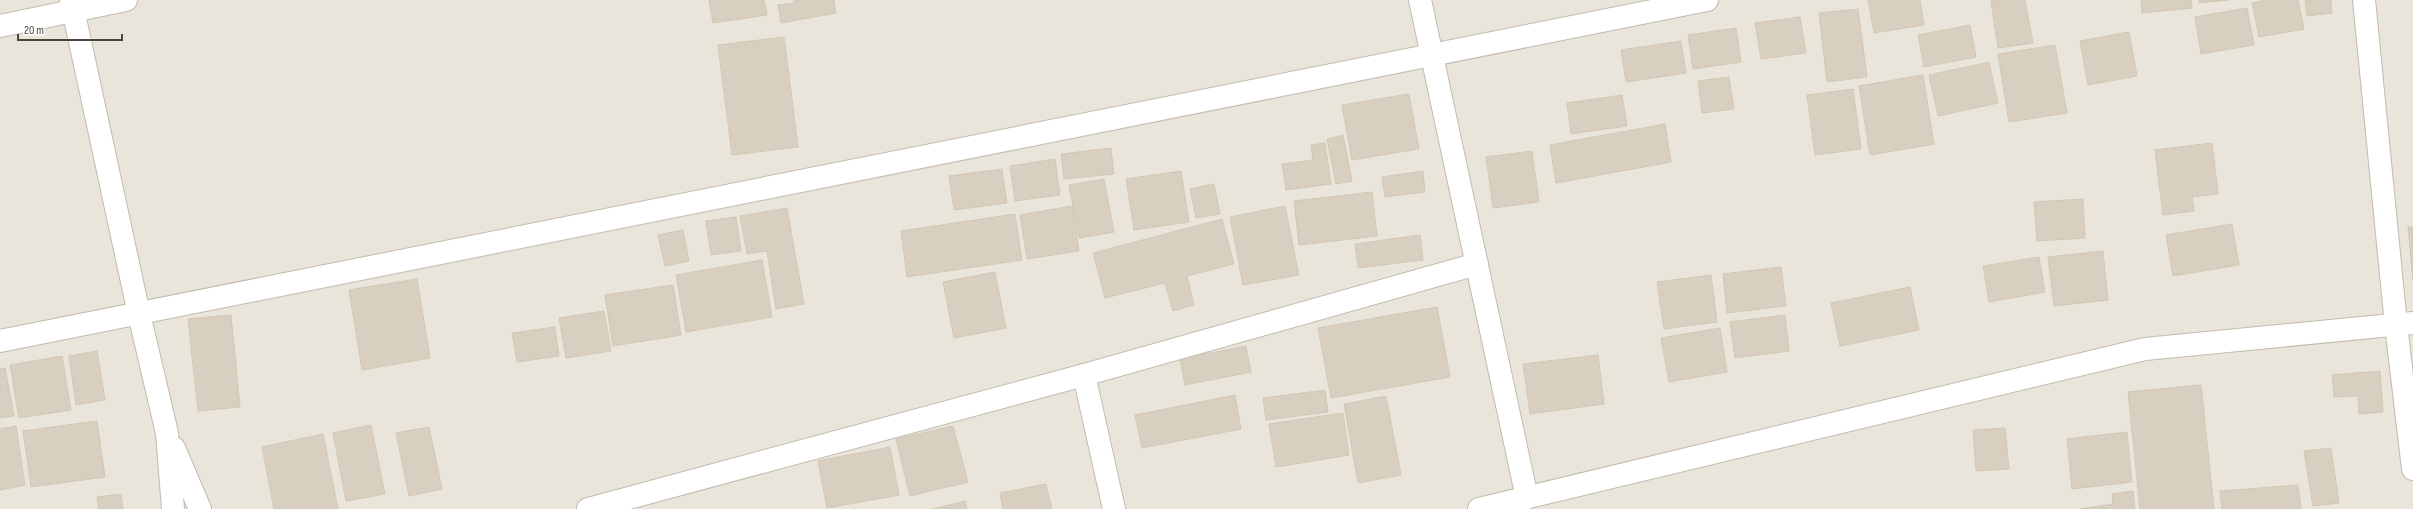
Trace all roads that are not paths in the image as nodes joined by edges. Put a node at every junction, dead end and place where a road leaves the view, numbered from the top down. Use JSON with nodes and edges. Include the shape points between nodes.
{"nodes":[{"id":1,"x":126,"y":0,"type":"edge"},
{"id":2,"x":1420,"y":0,"type":"edge"},
{"id":3,"x":1706,"y":0,"type":"edge"},
{"id":4,"x":2364,"y":0,"type":"edge"},
{"id":5,"x":73,"y":5,"type":"edge"},
{"id":6,"x":0,"y":26,"type":"edge"},
{"id":7,"x":1432,"y":55,"type":"junction"},
{"id":8,"x":1477,"y":264,"type":"junction"},
{"id":9,"x":138,"y":314,"type":"junction"},
{"id":10,"x":2405,"y":324,"type":"edge"},
{"id":11,"x":0,"y":341,"type":"edge"},
{"id":12,"x":1084,"y":375,"type":"junction"},
{"id":13,"x":167,"y":432,"type":"junction"},
{"id":14,"x":2413,"y":469,"type":"edge"},
{"id":15,"x":1527,"y":498,"type":"junction"},
{"id":16,"x":173,"y":509,"type":"edge"},
{"id":17,"x":200,"y":509,"type":"edge"},
{"id":18,"x":588,"y":509,"type":"edge"},
{"id":19,"x":1114,"y":509,"type":"edge"},
{"id":20,"x":1479,"y":509,"type":"edge"}],
"edges":[{"from":1,"to":5,"type":"street"},
{"from":2,"to":7,"type":"street"},
{"from":3,"to":7,"type":"street"},
{"from":4,"to":10,"type":"street"},
{"from":5,"to":6,"type":"street"},
{"from":5,"to":9,"type":"street"},
{"from":7,"to":8,"type":"street"},
{"from":7,"to":9,"type":"street"},
{"from":8,"to":12,"type":"street"},
{"from":8,"to":15,"type":"street"},
{"from":9,"to":11,"type":"street"},
{"from":9,"to":13,"type":"street"},
{"from":10,"to":14,"type":"street"},
{"from":10,"to":15,"type":"street","via":[[2145,349]]},
{"from":12,"to":18,"type":"street"},
{"from":12,"to":19,"type":"street"},
{"from":13,"to":16,"type":"street"},
{"from":13,"to":17,"type":"street"},
{"from":15,"to":20,"type":"street"}]}
